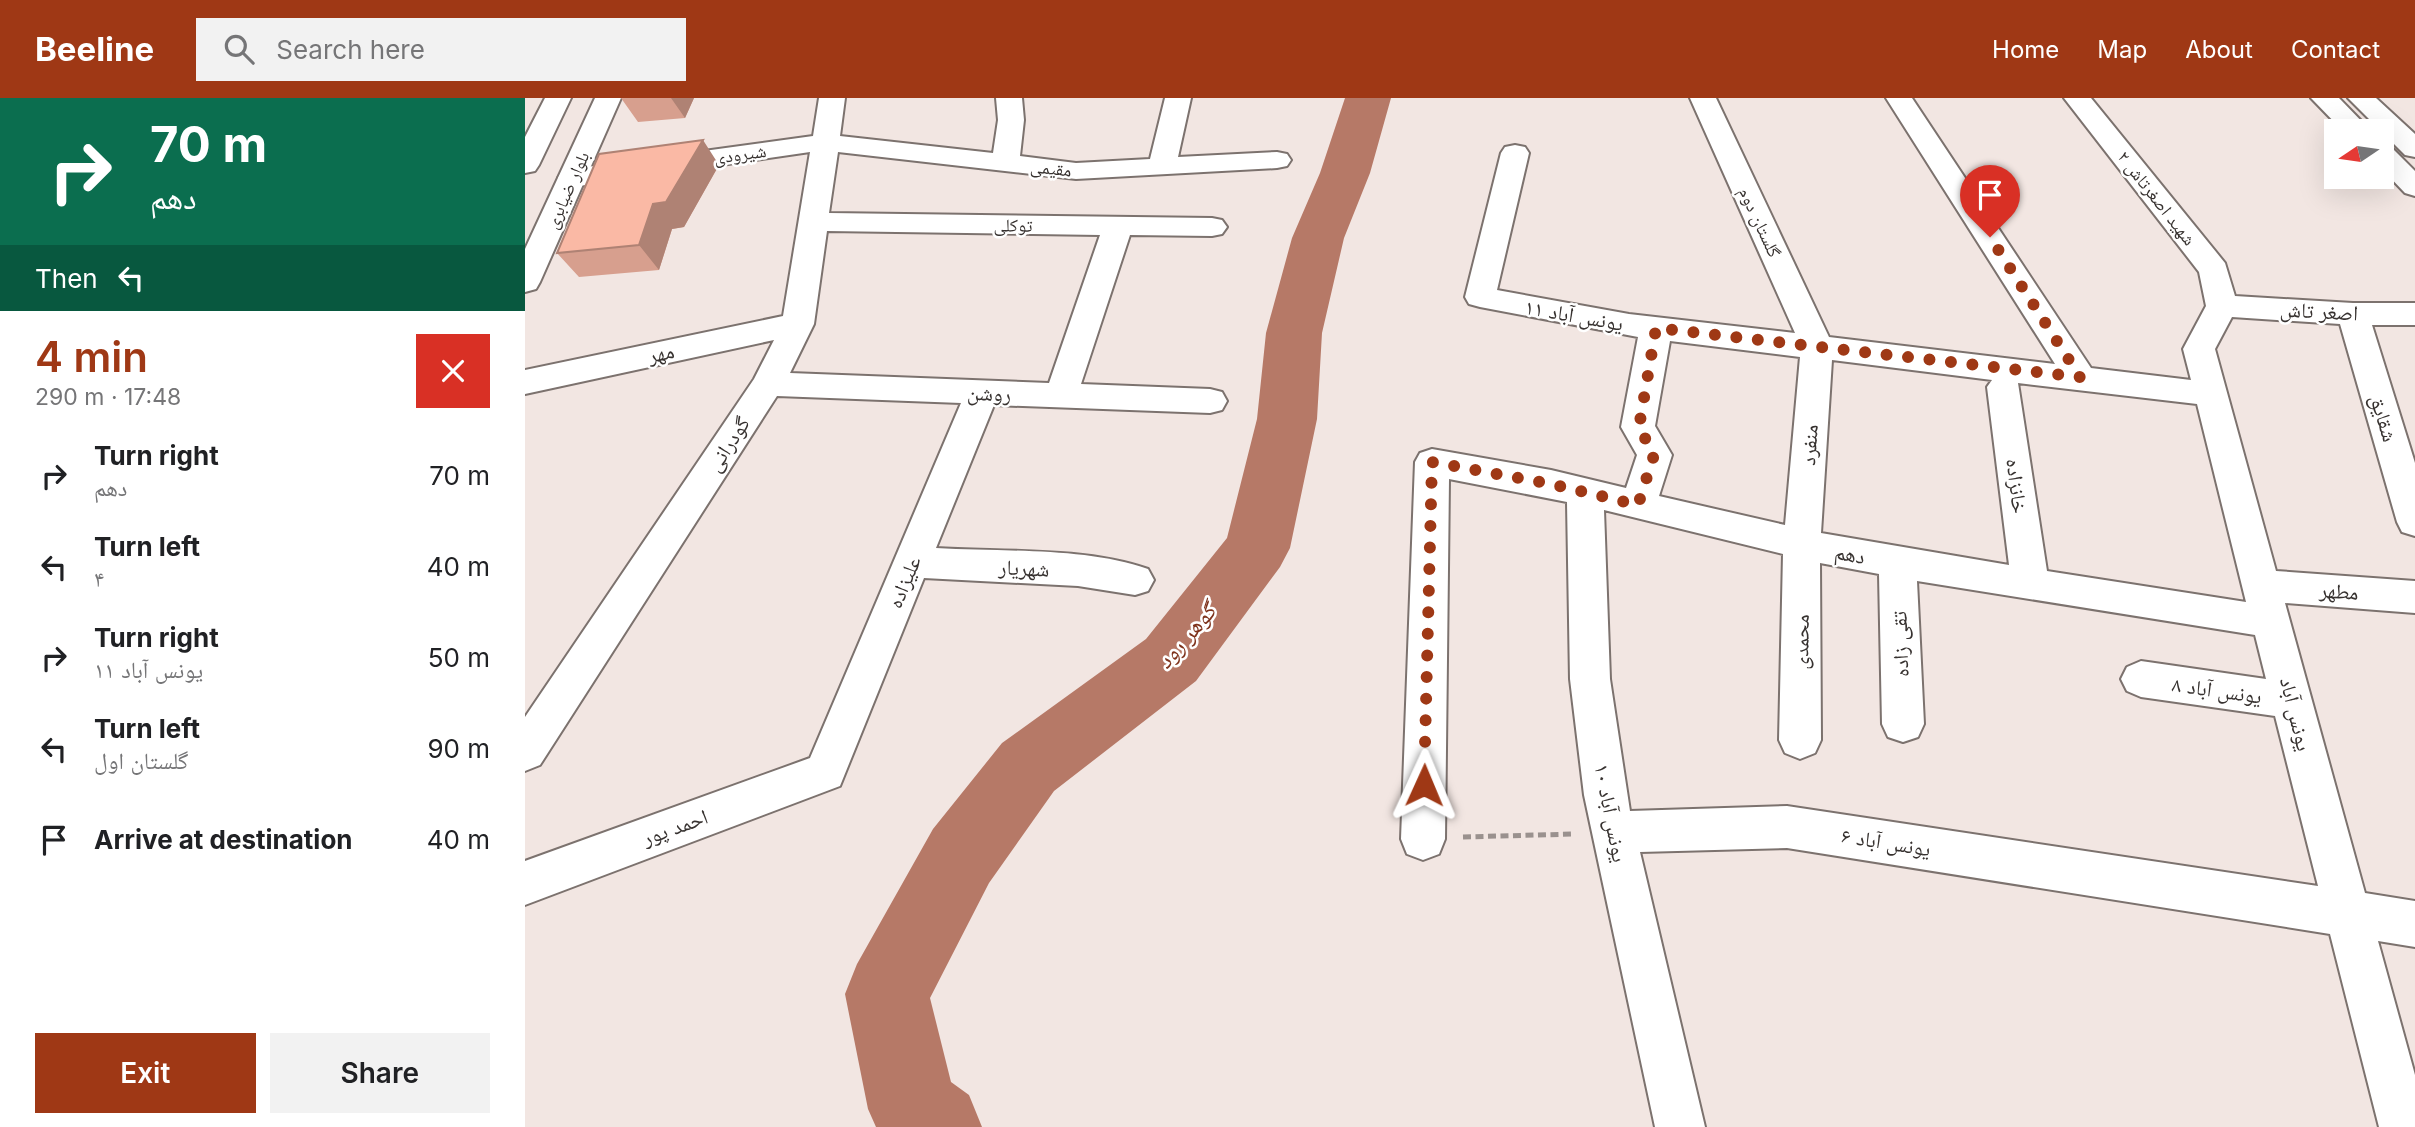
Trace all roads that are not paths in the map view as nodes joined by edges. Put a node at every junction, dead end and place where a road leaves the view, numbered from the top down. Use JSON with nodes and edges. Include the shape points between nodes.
{"nodes":[{"id":1,"x":558,"y":98,"type":"edge"},
{"id":2,"x":608,"y":98,"type":"edge"},
{"id":3,"x":832,"y":98,"type":"edge"},
{"id":4,"x":1009,"y":98,"type":"edge"},
{"id":5,"x":1178,"y":98,"type":"edge"},
{"id":6,"x":1703,"y":98,"type":"edge"},
{"id":7,"x":1899,"y":98,"type":"edge"},
{"id":8,"x":2077,"y":98,"type":"edge"},
{"id":9,"x":2324,"y":98,"type":"edge"},
{"id":10,"x":2361,"y":98,"type":"edge"},
{"id":11,"x":2346,"y":119,"type":"edge"},
{"id":12,"x":825,"y":142,"type":"junction"},
{"id":13,"x":2415,"y":149,"type":"edge"},
{"id":14,"x":1514,"y":153,"type":"dead end"},
{"id":15,"x":1277,"y":160,"type":"dead end"},
{"id":16,"x":1005,"y":163,"type":"junction"},
{"id":17,"x":525,"y":165,"type":"edge"},
{"id":18,"x":1162,"y":166,"type":"junction"},
{"id":19,"x":2394,"y":166,"type":"edge"},
{"id":20,"x":572,"y":178,"type":"junction"},
{"id":21,"x":2415,"y":187,"type":"edge"},
{"id":22,"x":813,"y":222,"type":"junction"},
{"id":23,"x":1118,"y":226,"type":"junction"},
{"id":24,"x":1212,"y":228,"type":"dead end"},
{"id":25,"x":525,"y":282,"type":"edge"},
{"id":26,"x":2222,"y":306,"type":"junction"},
{"id":27,"x":2353,"y":314,"type":"junction"},
{"id":28,"x":2415,"y":314,"type":"edge"},
{"id":29,"x":798,"y":324,"type":"junction"},
{"id":30,"x":1656,"y":328,"type":"junction"},
{"id":31,"x":1817,"y":345,"type":"junction"},
{"id":32,"x":2080,"y":377,"type":"junction"},
{"id":33,"x":525,"y":382,"type":"edge"},
{"id":34,"x":768,"y":384,"type":"junction"},
{"id":35,"x":2004,"y":387,"type":"dead end"},
{"id":36,"x":982,"y":393,"type":"junction"},
{"id":37,"x":2211,"y":394,"type":"junction"},
{"id":38,"x":1061,"y":396,"type":"junction"},
{"id":39,"x":1210,"y":401,"type":"dead end"},
{"id":40,"x":1585,"y":492,"type":"junction"},
{"id":41,"x":1638,"y":505,"type":"junction"},
{"id":42,"x":2415,"y":522,"type":"edge"},
{"id":43,"x":1802,"y":544,"type":"junction"},
{"id":44,"x":912,"y":562,"type":"junction"},
{"id":45,"x":1897,"y":563,"type":"junction"},
{"id":46,"x":1135,"y":580,"type":"dead end"},
{"id":47,"x":2029,"y":585,"type":"junction"},
{"id":48,"x":2415,"y":597,"type":"edge"},
{"id":49,"x":2268,"y":604,"type":"junction"},
{"id":50,"x":2141,"y":680,"type":"dead end"},
{"id":51,"x":2293,"y":701,"type":"junction"},
{"id":52,"x":1903,"y":724,"type":"dead end"},
{"id":53,"x":1800,"y":740,"type":"dead end"},
{"id":54,"x":525,"y":752,"type":"edge"},
{"id":55,"x":825,"y":772,"type":"joint"},
{"id":56,"x":1613,"y":832,"type":"junction"},
{"id":57,"x":1423,"y":839,"type":"road end"},
{"id":58,"x":525,"y":883,"type":"edge"},
{"id":59,"x":2346,"y":912,"type":"junction"},
{"id":60,"x":2415,"y":924,"type":"edge"},
{"id":61,"x":1680,"y":1127,"type":"edge"},
{"id":62,"x":2404,"y":1127,"type":"edge"}],
"edges":[{"from":1,"to":17,"type":"street"},
{"from":2,"to":20,"type":"street","name":"بلوار ضیابری"},
{"from":3,"to":12,"type":"street","name":"گودرانی"},
{"from":4,"to":16,"type":"street"},
{"from":5,"to":18,"type":"street"},
{"from":6,"to":31,"type":"street","name":"گلستان دوم"},
{"from":7,"to":32,"type":"street"},
{"from":8,"to":26,"type":"street","name":"شهید اصغرتاش ۲","via":[[2214,270]]},
{"from":9,"to":11,"type":"street"},
{"from":10,"to":13,"type":"street"},
{"from":12,"to":16,"type":"street","name":"مقیمی"},
{"from":12,"to":20,"type":"street","name":"شیرودی"},
{"from":12,"to":22,"type":"street","name":"گودرانی"},
{"from":14,"to":30,"type":"street","name":"یونس آباد ۱۱","via":[[1480,297]]},
{"from":15,"to":18,"type":"street","name":"مقیمی"},
{"from":16,"to":18,"type":"street","name":"مقیمی","via":[[1076,171]]},
{"from":19,"to":21,"type":"street"},
{"from":20,"to":25,"type":"street","name":"بلوار ضیابری"},
{"from":22,"to":23,"type":"street","name":"توکلی"},
{"from":22,"to":29,"type":"street","name":"گودرانی"},
{"from":23,"to":24,"type":"street","name":"توکلی"},
{"from":23,"to":38,"type":"street"},
{"from":26,"to":27,"type":"street","name":"اصغر تاش"},
{"from":26,"to":37,"type":"street","name":"یونس آباد","via":[[2199,349]]},
{"from":27,"to":28,"type":"street","name":"اصغر تاش"},
{"from":27,"to":42,"type":"street","name":"شقایق"},
{"from":29,"to":33,"type":"street","name":"مهر"},
{"from":29,"to":34,"type":"street","name":"گودرانی"},
{"from":30,"to":31,"type":"street","name":"یونس آباد ۱۱"},
{"from":30,"to":41,"type":"street","via":[[1639,427],[1654,455]]},
{"from":31,"to":32,"type":"street","name":"یونس آباد ۱۱"},
{"from":31,"to":43,"type":"street","name":"منفرد"},
{"from":32,"to":37,"type":"street","name":"یونس آباد ۱۱"},
{"from":34,"to":36,"type":"street","name":"روشن"},
{"from":34,"to":54,"type":"street","name":"گودرانی"},
{"from":35,"to":47,"type":"street","name":"خانزاده"},
{"from":36,"to":38,"type":"street","name":"روشن"},
{"from":36,"to":44,"type":"street","name":"علیزاده"},
{"from":37,"to":49,"type":"street","name":"یونس آباد"},
{"from":38,"to":39,"type":"street","name":"روشن"},
{"from":40,"to":41,"type":"street","name":"دهم"},
{"from":40,"to":56,"type":"street","name":"یونس آباد ۱۰","via":[[1590,679]]},
{"from":40,"to":57,"type":"street","name":"دهم","via":[[1432,462]]},
{"from":41,"to":43,"type":"street","name":"دهم"},
{"from":43,"to":45,"type":"street","name":"دهم"},
{"from":43,"to":53,"type":"street","name":"محمدی"},
{"from":44,"to":46,"type":"street","name":"شهریار","via":[[1078,570]]},
{"from":44,"to":55,"type":"street","name":"علیزاده"},
{"from":45,"to":47,"type":"street","name":"دهم"},
{"from":45,"to":52,"type":"street","name":"تقی زاده"},
{"from":47,"to":49,"type":"street","name":"دهم"},
{"from":48,"to":49,"type":"street","name":"مطهر"},
{"from":49,"to":51,"type":"street","name":"یونس آباد"},
{"from":50,"to":51,"type":"street","name":"یونس آباد ۸"},
{"from":51,"to":59,"type":"street","name":"یونس آباد"},
{"from":55,"to":58,"type":"street","name":"احمد پور"},
{"from":56,"to":59,"type":"street","name":"یونس آباد ۶","via":[[1787,827]]},
{"from":56,"to":61,"type":"street","name":"یونس آباد ۱۰"},
{"from":59,"to":60,"type":"street","name":"یونس آباد ۶"},
{"from":59,"to":62,"type":"street","name":"یونس آباد"}]}
